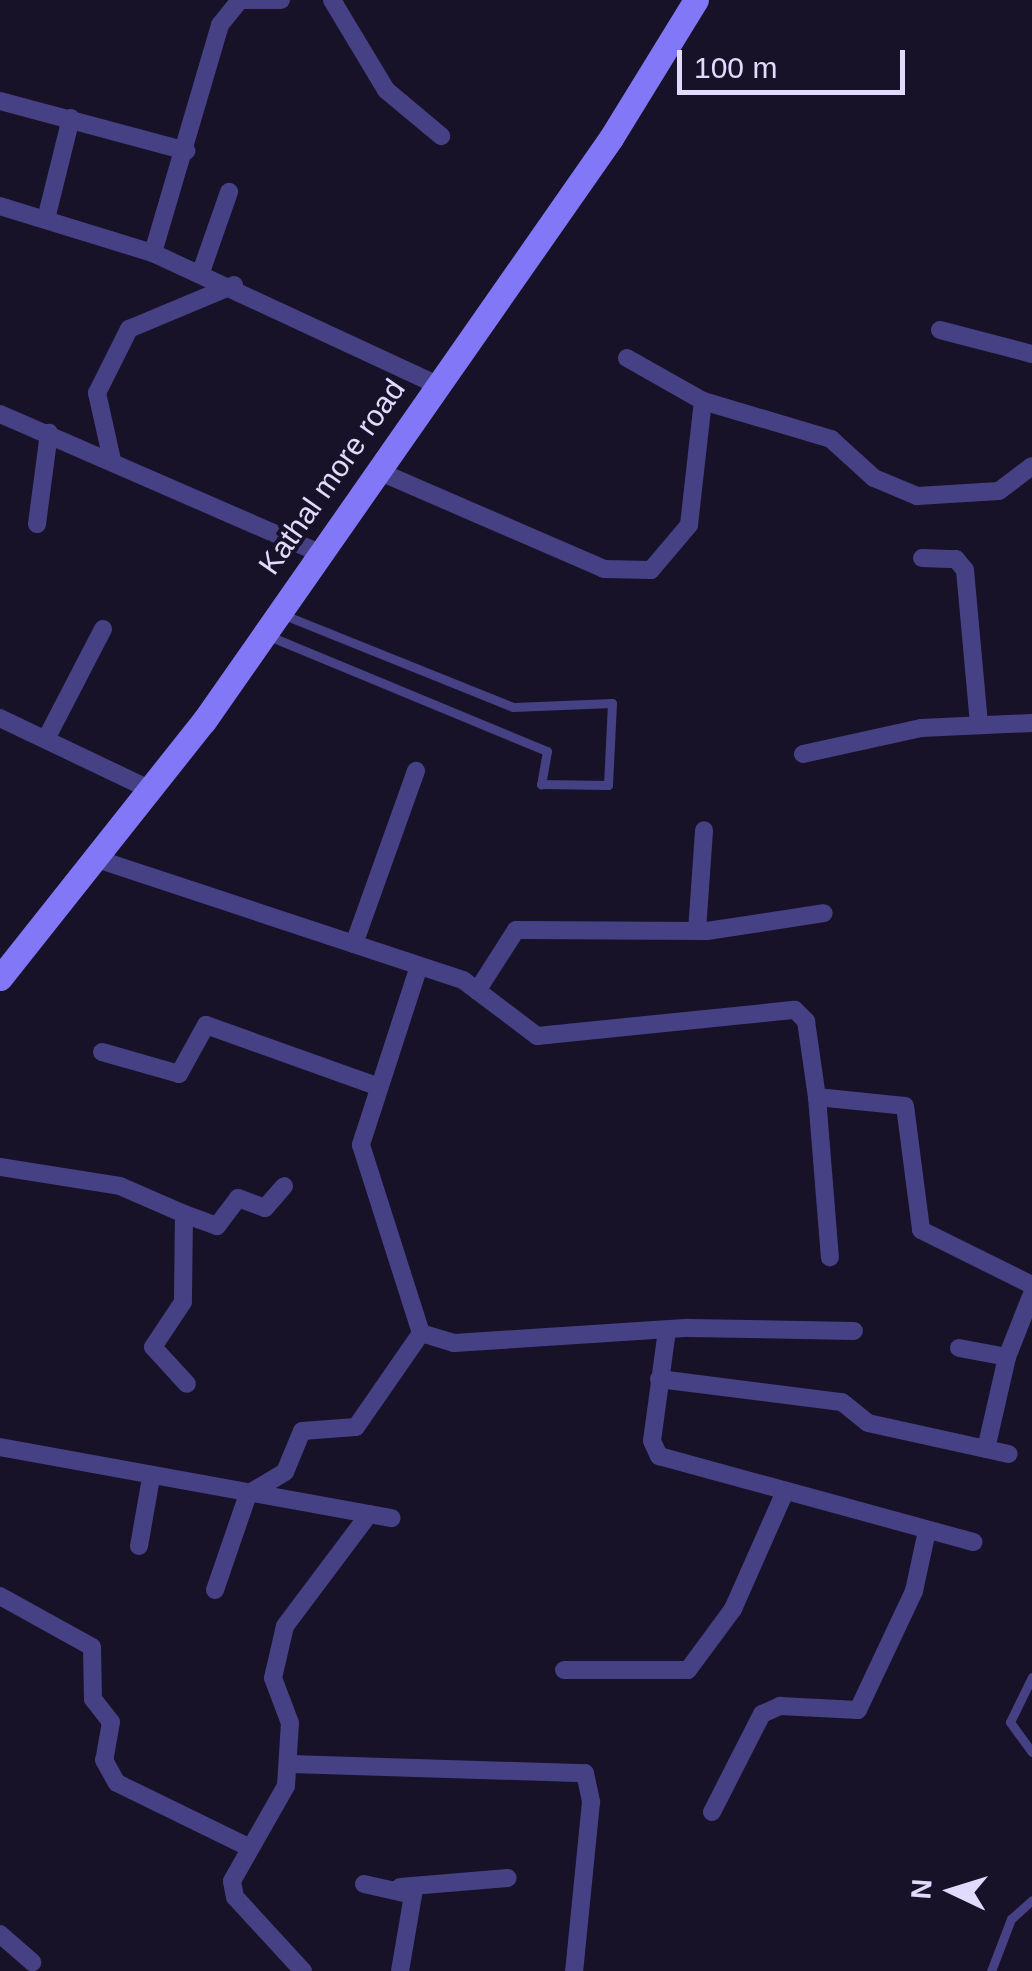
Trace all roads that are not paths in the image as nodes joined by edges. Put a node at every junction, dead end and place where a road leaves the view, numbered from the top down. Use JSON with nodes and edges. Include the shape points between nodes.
{"nodes":[{"id":1,"x":276,"y":0,"type":"edge"},
{"id":2,"x":332,"y":0,"type":"edge"},
{"id":3,"x":696,"y":0,"type":"edge"},
{"id":4,"x":233,"y":1,"type":"edge"},
{"id":5,"x":0,"y":101,"type":"edge"},
{"id":6,"x":72,"y":118,"type":"junction"},
{"id":7,"x":441,"y":136,"type":"dead end"},
{"id":8,"x":186,"y":152,"type":"junction"},
{"id":9,"x":229,"y":192,"type":"dead end"},
{"id":10,"x":0,"y":206,"type":"edge"},
{"id":11,"x":46,"y":219,"type":"junction"},
{"id":12,"x":153,"y":254,"type":"junction"},
{"id":13,"x":201,"y":272,"type":"junction"},
{"id":14,"x":234,"y":285,"type":"junction"},
{"id":15,"x":940,"y":330,"type":"dead end"},
{"id":16,"x":1032,"y":354,"type":"edge"},
{"id":17,"x":626,"y":358,"type":"dead end"},
{"id":18,"x":437,"y":384,"type":"junction"},
{"id":19,"x":703,"y":400,"type":"junction"},
{"id":20,"x":0,"y":414,"type":"edge"},
{"id":21,"x":49,"y":432,"type":"junction"},
{"id":22,"x":112,"y":460,"type":"junction"},
{"id":23,"x":1032,"y":466,"type":"edge"},
{"id":24,"x":378,"y":471,"type":"junction"},
{"id":25,"x":37,"y":524,"type":"dead end"},
{"id":26,"x":317,"y":552,"type":"junction"},
{"id":27,"x":922,"y":558,"type":"dead end"},
{"id":28,"x":269,"y":622,"type":"junction"},
{"id":29,"x":103,"y":630,"type":"dead end"},
{"id":30,"x":0,"y":718,"type":"edge"},
{"id":31,"x":979,"y":724,"type":"junction"},
{"id":32,"x":1032,"y":724,"type":"edge"},
{"id":33,"x":46,"y":739,"type":"junction"},
{"id":34,"x":803,"y":754,"type":"dead end"},
{"id":35,"x":416,"y":771,"type":"dead end"},
{"id":36,"x":151,"y":790,"type":"junction"},
{"id":37,"x":704,"y":830,"type":"dead end"},
{"id":38,"x":94,"y":858,"type":"junction"},
{"id":39,"x":824,"y":913,"type":"dead end"},
{"id":40,"x":697,"y":930,"type":"junction"},
{"id":41,"x":354,"y":944,"type":"junction"},
{"id":42,"x":419,"y":966,"type":"junction"},
{"id":43,"x":1,"y":976,"type":"edge"},
{"id":44,"x":477,"y":992,"type":"junction"},
{"id":45,"x":102,"y":1052,"type":"dead end"},
{"id":46,"x":376,"y":1086,"type":"junction"},
{"id":47,"x":817,"y":1097,"type":"junction"},
{"id":48,"x":0,"y":1167,"type":"edge"},
{"id":49,"x":284,"y":1186,"type":"dead end"},
{"id":50,"x":184,"y":1214,"type":"junction"},
{"id":51,"x":830,"y":1256,"type":"dead end"},
{"id":52,"x":1032,"y":1285,"type":"edge"},
{"id":53,"x":1032,"y":1294,"type":"edge"},
{"id":54,"x":666,"y":1330,"type":"junction"},
{"id":55,"x":854,"y":1330,"type":"dead end"},
{"id":56,"x":422,"y":1333,"type":"junction"},
{"id":57,"x":959,"y":1348,"type":"dead end"},
{"id":58,"x":1008,"y":1357,"type":"junction"},
{"id":59,"x":659,"y":1380,"type":"junction"},
{"id":60,"x":187,"y":1384,"type":"dead end"},
{"id":61,"x":0,"y":1447,"type":"edge"},
{"id":62,"x":986,"y":1448,"type":"junction"},
{"id":63,"x":1009,"y":1454,"type":"dead end"},
{"id":64,"x":151,"y":1478,"type":"junction"},
{"id":65,"x":248,"y":1494,"type":"junction"},
{"id":66,"x":784,"y":1494,"type":"junction"},
{"id":67,"x":369,"y":1514,"type":"junction"},
{"id":68,"x":392,"y":1518,"type":"dead end"},
{"id":69,"x":927,"y":1531,"type":"junction"},
{"id":70,"x":974,"y":1542,"type":"dead end"},
{"id":71,"x":140,"y":1546,"type":"dead end"},
{"id":72,"x":215,"y":1590,"type":"dead end"},
{"id":73,"x":0,"y":1596,"type":"edge"},
{"id":74,"x":564,"y":1670,"type":"dead end"},
{"id":75,"x":1032,"y":1677,"type":"edge"},
{"id":76,"x":1032,"y":1752,"type":"edge"},
{"id":77,"x":291,"y":1764,"type":"junction"},
{"id":78,"x":712,"y":1812,"type":"dead end"},
{"id":79,"x":250,"y":1848,"type":"junction"},
{"id":80,"x":508,"y":1878,"type":"dead end"},
{"id":81,"x":364,"y":1884,"type":"dead end"},
{"id":82,"x":400,"y":1886,"type":"junction"},
{"id":83,"x":1032,"y":1900,"type":"edge"},
{"id":84,"x":0,"y":1934,"type":"edge"},
{"id":85,"x":32,"y":1962,"type":"dead end"},
{"id":86,"x":303,"y":1971,"type":"edge"},
{"id":87,"x":400,"y":1971,"type":"edge"},
{"id":88,"x":574,"y":1971,"type":"edge"},
{"id":89,"x":990,"y":1971,"type":"edge"}],
"edges":[{"from":1,"to":4,"type":"street"},
{"from":2,"to":7,"type":"street","via":[[386,90]]},
{"from":3,"to":18,"type":"main road","name":"Kathal more road"},
{"from":4,"to":8,"type":"street"},
{"from":5,"to":6,"type":"street"},
{"from":6,"to":8,"type":"street"},
{"from":6,"to":11,"type":"street"},
{"from":8,"to":12,"type":"street"},
{"from":9,"to":13,"type":"street"},
{"from":10,"to":11,"type":"street"},
{"from":11,"to":12,"type":"street"},
{"from":12,"to":13,"type":"street"},
{"from":13,"to":14,"type":"street"},
{"from":14,"to":18,"type":"street"},
{"from":14,"to":22,"type":"street","via":[[130,329],[97,393]]},
{"from":15,"to":16,"type":"street"},
{"from":17,"to":19,"type":"street"},
{"from":18,"to":24,"type":"main road","name":"Kathal more road"},
{"from":19,"to":23,"type":"street","via":[[811,430],[874,478],[927,498],[999,491]]},
{"from":19,"to":24,"type":"street","via":[[690,525],[651,570],[604,570]]},
{"from":20,"to":21,"type":"street"},
{"from":21,"to":22,"type":"street"},
{"from":21,"to":25,"type":"street"},
{"from":22,"to":26,"type":"street"},
{"from":24,"to":26,"type":"main road","name":"Kathal more road"},
{"from":26,"to":28,"type":"main road","name":"Kathal more road"},
{"from":27,"to":31,"type":"street","via":[[956,559],[964,570]]},
{"from":28,"to":28,"type":"lane","via":[[547,750],[541,784],[608,785],[612,703],[513,707]]},
{"from":28,"to":36,"type":"main road","name":"Kathal more road"},
{"from":29,"to":33,"type":"street"},
{"from":30,"to":33,"type":"street"},
{"from":31,"to":32,"type":"street"},
{"from":31,"to":34,"type":"street"},
{"from":33,"to":36,"type":"street"},
{"from":35,"to":41,"type":"street"},
{"from":36,"to":38,"type":"main road","name":"Kathal more road"},
{"from":37,"to":40,"type":"street"},
{"from":38,"to":41,"type":"street"},
{"from":38,"to":43,"type":"main road","name":"Kathal more road"},
{"from":39,"to":40,"type":"street"},
{"from":40,"to":44,"type":"street","via":[[516,930]]},
{"from":41,"to":42,"type":"street"},
{"from":42,"to":44,"type":"street"},
{"from":42,"to":46,"type":"street"},
{"from":44,"to":47,"type":"street","via":[[537,1036],[795,1010],[806,1021]]},
{"from":45,"to":46,"type":"street","via":[[179,1074],[206,1025]]},
{"from":46,"to":56,"type":"street","via":[[360,1145]]},
{"from":47,"to":51,"type":"street"},
{"from":47,"to":52,"type":"street","via":[[903,1104],[921,1230]]},
{"from":48,"to":50,"type":"street","via":[[120,1186]]},
{"from":49,"to":50,"type":"street","via":[[265,1208],[238,1198],[218,1226]]},
{"from":50,"to":60,"type":"street","via":[[182,1302],[152,1347]]},
{"from":53,"to":58,"type":"street"},
{"from":54,"to":55,"type":"street"},
{"from":54,"to":56,"type":"street","via":[[467,1343]]},
{"from":54,"to":59,"type":"street"},
{"from":56,"to":65,"type":"street","via":[[356,1426],[302,1431],[285,1472]]},
{"from":57,"to":58,"type":"street"},
{"from":58,"to":62,"type":"street"},
{"from":59,"to":62,"type":"street","via":[[842,1402],[868,1423]]},
{"from":59,"to":66,"type":"street","via":[[659,1456]]},
{"from":61,"to":64,"type":"street"},
{"from":62,"to":63,"type":"street"},
{"from":64,"to":65,"type":"street"},
{"from":64,"to":71,"type":"street"},
{"from":65,"to":67,"type":"street"},
{"from":65,"to":72,"type":"street"},
{"from":66,"to":69,"type":"street"},
{"from":66,"to":74,"type":"street","via":[[732,1608],[688,1670]]},
{"from":67,"to":68,"type":"street"},
{"from":67,"to":77,"type":"street","via":[[285,1626],[274,1678],[289,1714]]},
{"from":69,"to":70,"type":"street"},
{"from":69,"to":78,"type":"street","via":[[914,1591],[858,1710],[780,1706],[762,1714]]},
{"from":73,"to":79,"type":"street","via":[[92,1647],[92,1697],[110,1722],[104,1760],[117,1783]]},
{"from":75,"to":76,"type":"lane","via":[[1010,1726]]},
{"from":77,"to":79,"type":"street"},
{"from":77,"to":88,"type":"street","via":[[585,1772],[591,1802]]},
{"from":79,"to":86,"type":"street","via":[[232,1892]]},
{"from":80,"to":82,"type":"street"},
{"from":81,"to":82,"type":"street"},
{"from":82,"to":87,"type":"street","via":[[416,1905]]},
{"from":83,"to":89,"type":"lane","via":[[1011,1919]]},
{"from":84,"to":85,"type":"street"}]}
